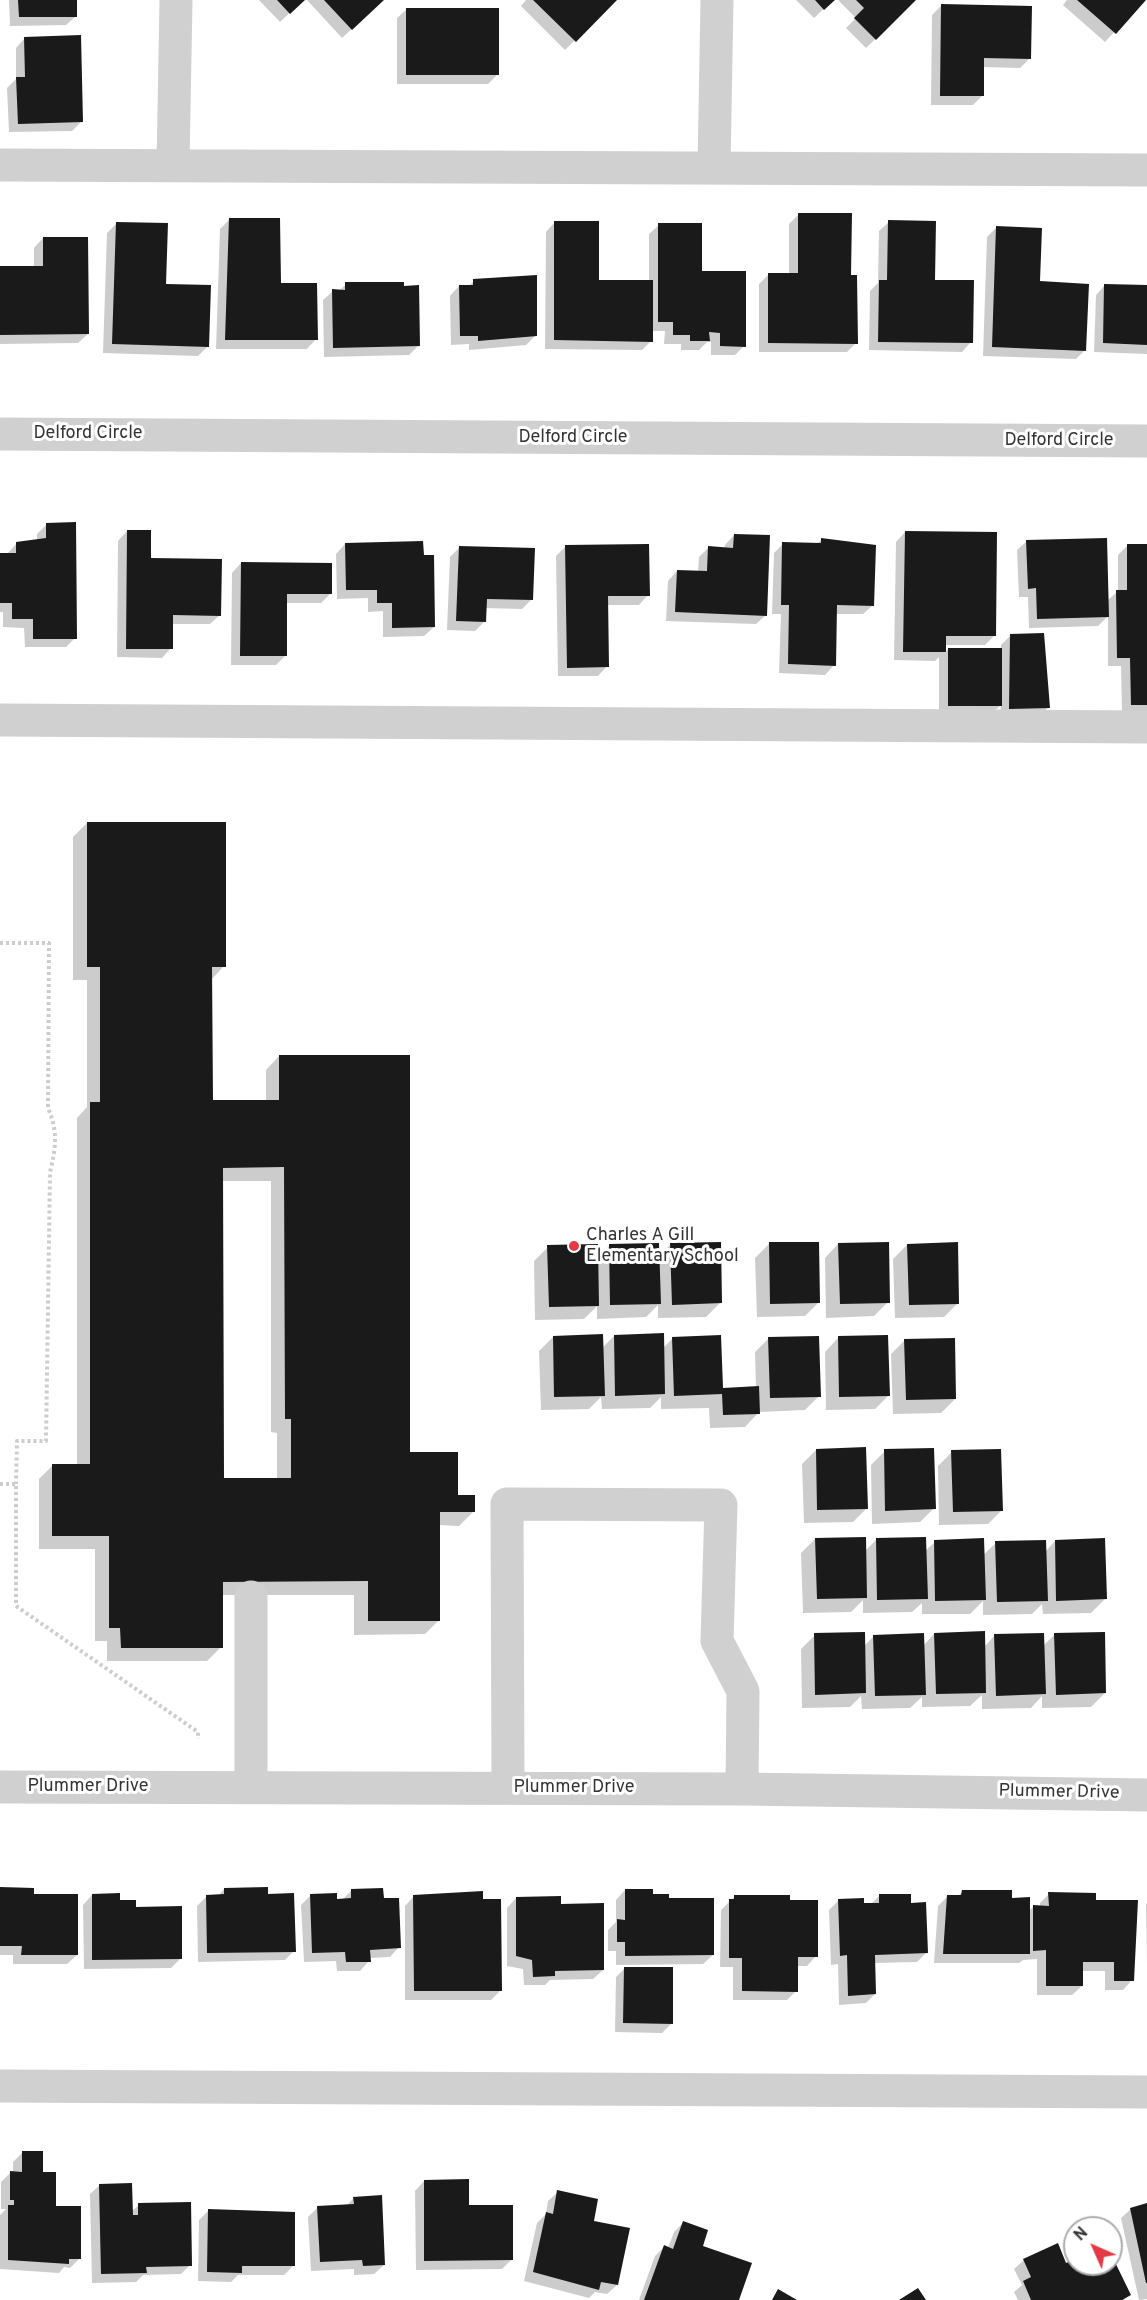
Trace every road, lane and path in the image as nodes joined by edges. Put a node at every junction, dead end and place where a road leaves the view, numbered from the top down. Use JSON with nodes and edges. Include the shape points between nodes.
{"nodes":[{"id":1,"x":176,"y":0,"type":"edge"},
{"id":2,"x":717,"y":0,"type":"edge"},
{"id":3,"x":0,"y":165,"type":"edge"},
{"id":4,"x":173,"y":165,"type":"junction"},
{"id":5,"x":714,"y":168,"type":"junction"},
{"id":6,"x":1147,"y":170,"type":"edge"},
{"id":7,"x":0,"y":434,"type":"edge"},
{"id":8,"x":1147,"y":441,"type":"edge"},
{"id":9,"x":0,"y":720,"type":"edge"},
{"id":10,"x":1147,"y":727,"type":"edge"},
{"id":11,"x":0,"y":943,"type":"edge"},
{"id":12,"x":0,"y":1484,"type":"edge"},
{"id":13,"x":16,"y":1484,"type":"junction"},
{"id":14,"x":251,"y":1597,"type":"dead end"},
{"id":15,"x":198,"y":1739,"type":"dead end"},
{"id":16,"x":0,"y":1787,"type":"edge"},
{"id":17,"x":251,"y":1787,"type":"junction"},
{"id":18,"x":508,"y":1787,"type":"junction"},
{"id":19,"x":742,"y":1789,"type":"junction"},
{"id":20,"x":1147,"y":1795,"type":"edge"},
{"id":21,"x":0,"y":2086,"type":"edge"},
{"id":22,"x":1147,"y":2092,"type":"edge"}],
"edges":[{"from":1,"to":4,"type":"street"},
{"from":2,"to":5,"type":"street"},
{"from":3,"to":4,"type":"street"},
{"from":4,"to":5,"type":"street"},
{"from":5,"to":6,"type":"street"},
{"from":7,"to":8,"type":"street","name":"Delford Circle"},
{"from":9,"to":10,"type":"street"},
{"from":11,"to":13,"type":"path","via":[[49,943],[48,1108],[55,1125],[50,1172],[46,1441],[17,1441]]},
{"from":12,"to":13,"type":"path"},
{"from":13,"to":15,"type":"path","via":[[16,1606],[198,1732]]},
{"from":14,"to":17,"type":"street"},
{"from":16,"to":17,"type":"street","name":"Plummer Drive"},
{"from":17,"to":18,"type":"street","name":"Plummer Drive"},
{"from":18,"to":19,"type":"street","name":"Plummer Drive"},
{"from":18,"to":19,"type":"street","via":[[507,1504],[721,1505],[717,1641],[743,1691]]},
{"from":19,"to":20,"type":"street","name":"Plummer Drive"},
{"from":21,"to":22,"type":"street"}]}
